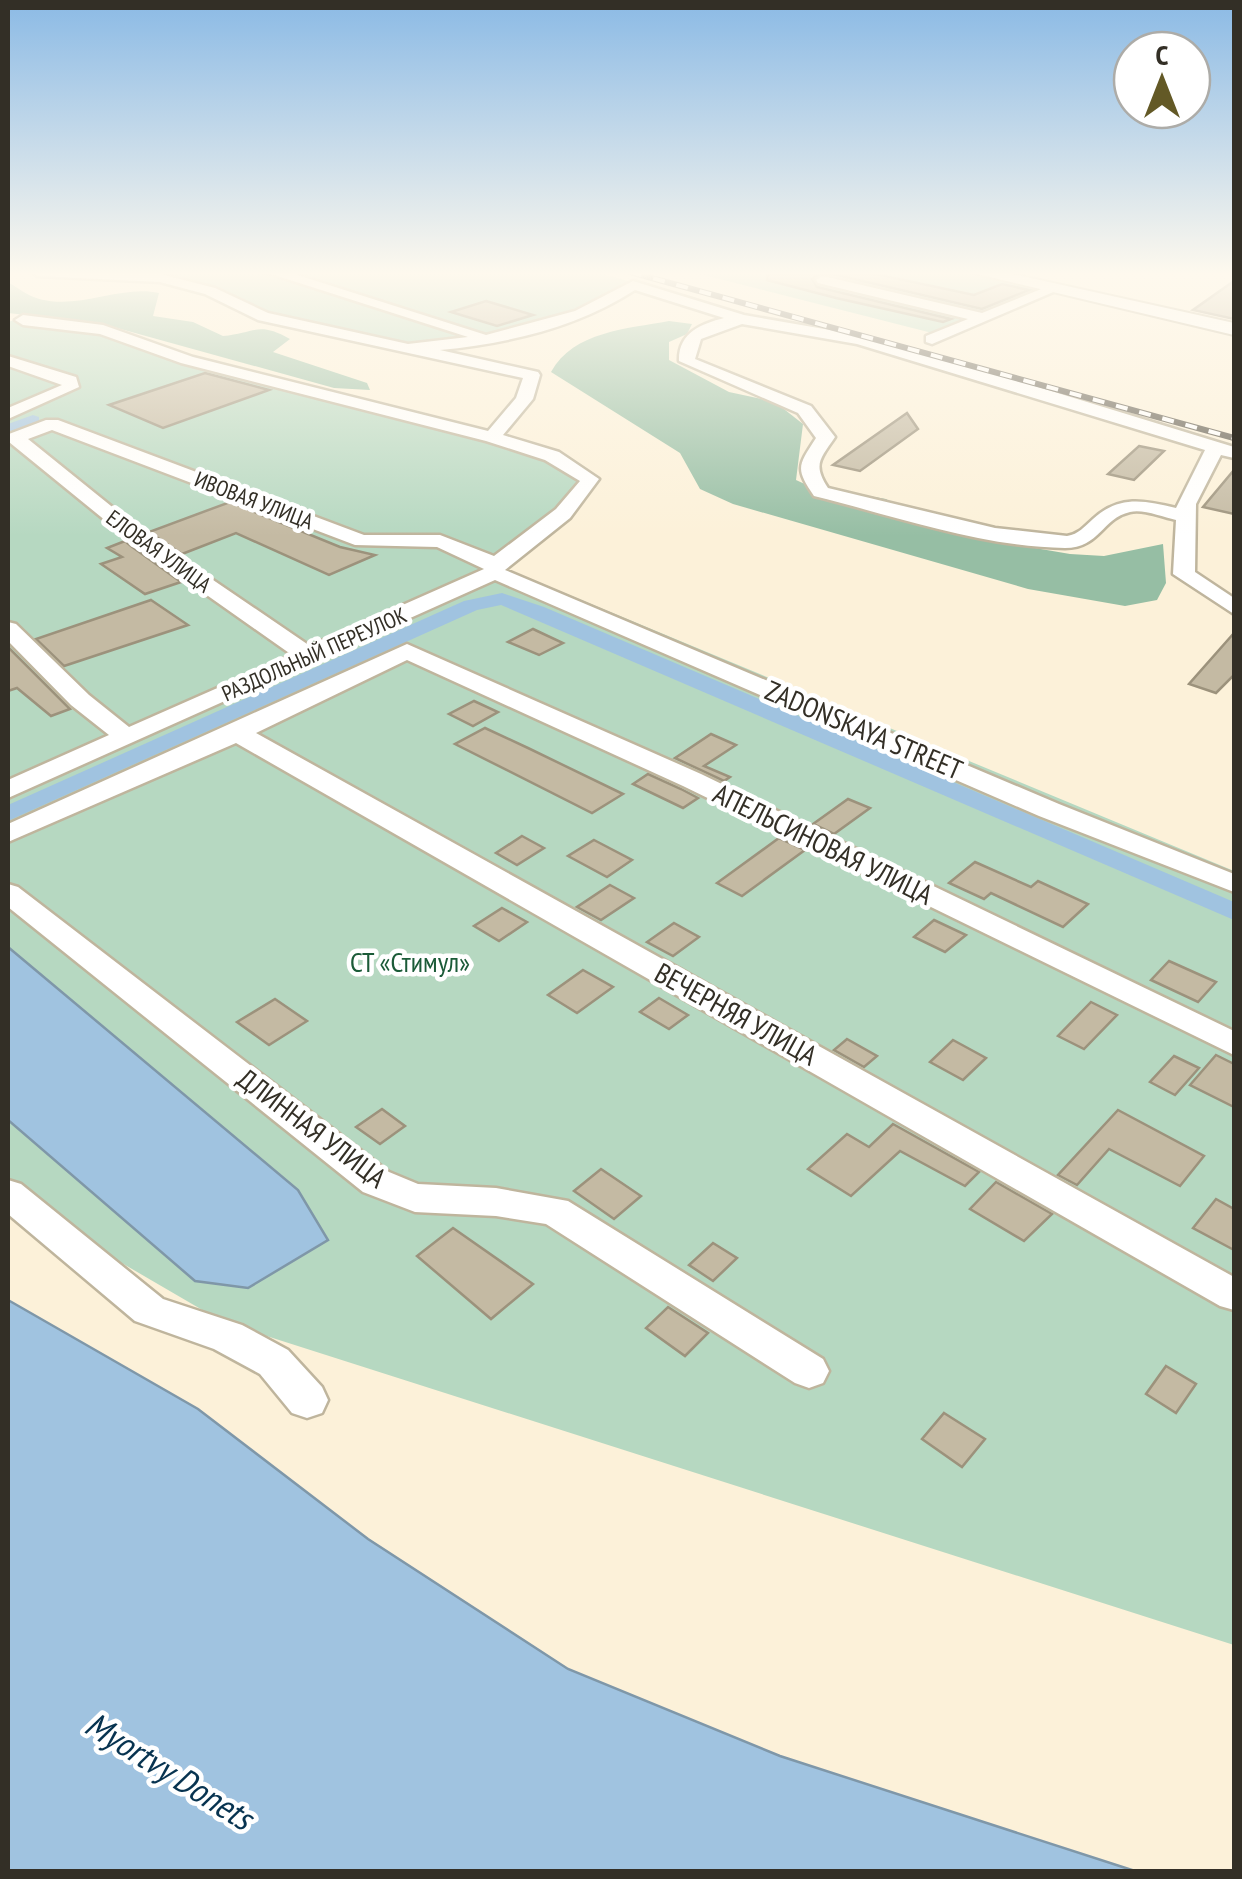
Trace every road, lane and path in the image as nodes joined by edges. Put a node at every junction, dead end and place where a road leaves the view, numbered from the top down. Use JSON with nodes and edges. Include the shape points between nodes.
{"nodes":[{"id":1,"x":186,"y":360,"type":"edge"},
{"id":2,"x":452,"y":360,"type":"edge"},
{"id":3,"x":687,"y":360,"type":"edge"},
{"id":4,"x":931,"y":360,"type":"edge"},
{"id":5,"x":8,"y":361,"type":"edge"},
{"id":6,"x":8,"y":414,"type":"edge"},
{"id":7,"x":15,"y":438,"type":"joint"},
{"id":8,"x":492,"y":438,"type":"junction"},
{"id":9,"x":1225,"y":451,"type":"edge"},
{"id":10,"x":1186,"y":517,"type":"junction"},
{"id":11,"x":495,"y":569,"type":"junction"},
{"id":12,"x":1234,"y":607,"type":"edge"},
{"id":13,"x":8,"y":629,"type":"edge"},
{"id":14,"x":309,"y":656,"type":"junction"},
{"id":15,"x":236,"y":733,"type":"junction"},
{"id":16,"x":127,"y":737,"type":"junction"},
{"id":17,"x":8,"y":790,"type":"edge"},
{"id":18,"x":8,"y":834,"type":"edge"},
{"id":19,"x":1234,"y":884,"type":"edge"},
{"id":20,"x":8,"y":894,"type":"edge"},
{"id":21,"x":1234,"y":1044,"type":"edge"},
{"id":22,"x":8,"y":1194,"type":"edge"},
{"id":23,"x":1234,"y":1295,"type":"edge"},
{"id":24,"x":808,"y":1371,"type":"dead end"},
{"id":25,"x":307,"y":1400,"type":"dead end"}],
"edges":[{"from":1,"to":8,"type":"street"},
{"from":2,"to":8,"type":"street","via":[[532,376],[524,399]]},
{"from":3,"to":10,"type":"street","via":[[805,410],[826,437],[808,474],[821,492],[995,534],[1066,542],[1084,539],[1108,511],[1124,506]]},
{"from":4,"to":9,"type":"street"},
{"from":5,"to":6,"type":"street","via":[[60,376],[71,387]]},
{"from":7,"to":11,"type":"street","name":"ИВОВАЯ УЛИЦА","via":[[52,424],[362,541],[440,542]]},
{"from":7,"to":14,"type":"street","name":"ЕЛОВАЯ УЛИЦА","via":[[140,539]]},
{"from":8,"to":11,"type":"street","name":"РАЗДОЛЬНЫЙ ПЕРЕУЛОК","via":[[552,456],[590,479],[588,488]]},
{"from":9,"to":10,"type":"street","via":[[1186,504]]},
{"from":10,"to":12,"type":"street","via":[[1184,574]]},
{"from":11,"to":14,"type":"street","name":"РАЗДОЛЬНЫЙ ПЕРЕУЛОК"},
{"from":11,"to":19,"type":"street","name":"ZADONSKAYA STREET"},
{"from":13,"to":16,"type":"street"},
{"from":14,"to":16,"type":"street","name":"РАЗДОЛЬНЫЙ ПЕРЕУЛОК"},
{"from":15,"to":18,"type":"street"},
{"from":15,"to":21,"type":"street","name":"АПЕЛЬСИНОВАЯ УЛИЦА","via":[[407,651],[692,780]]},
{"from":15,"to":23,"type":"street","name":"ВЕЧЕРНЯЯ УЛИЦА"},
{"from":16,"to":17,"type":"street","name":"РАЗДОЛЬНЫЙ ПЕРЕУЛОК"},
{"from":20,"to":24,"type":"street","name":"ДЛИННАЯ УЛИЦА","via":[[376,1182],[415,1198],[555,1212]]},
{"from":22,"to":25,"type":"street","via":[[150,1310],[228,1337],[274,1362]]}]}
